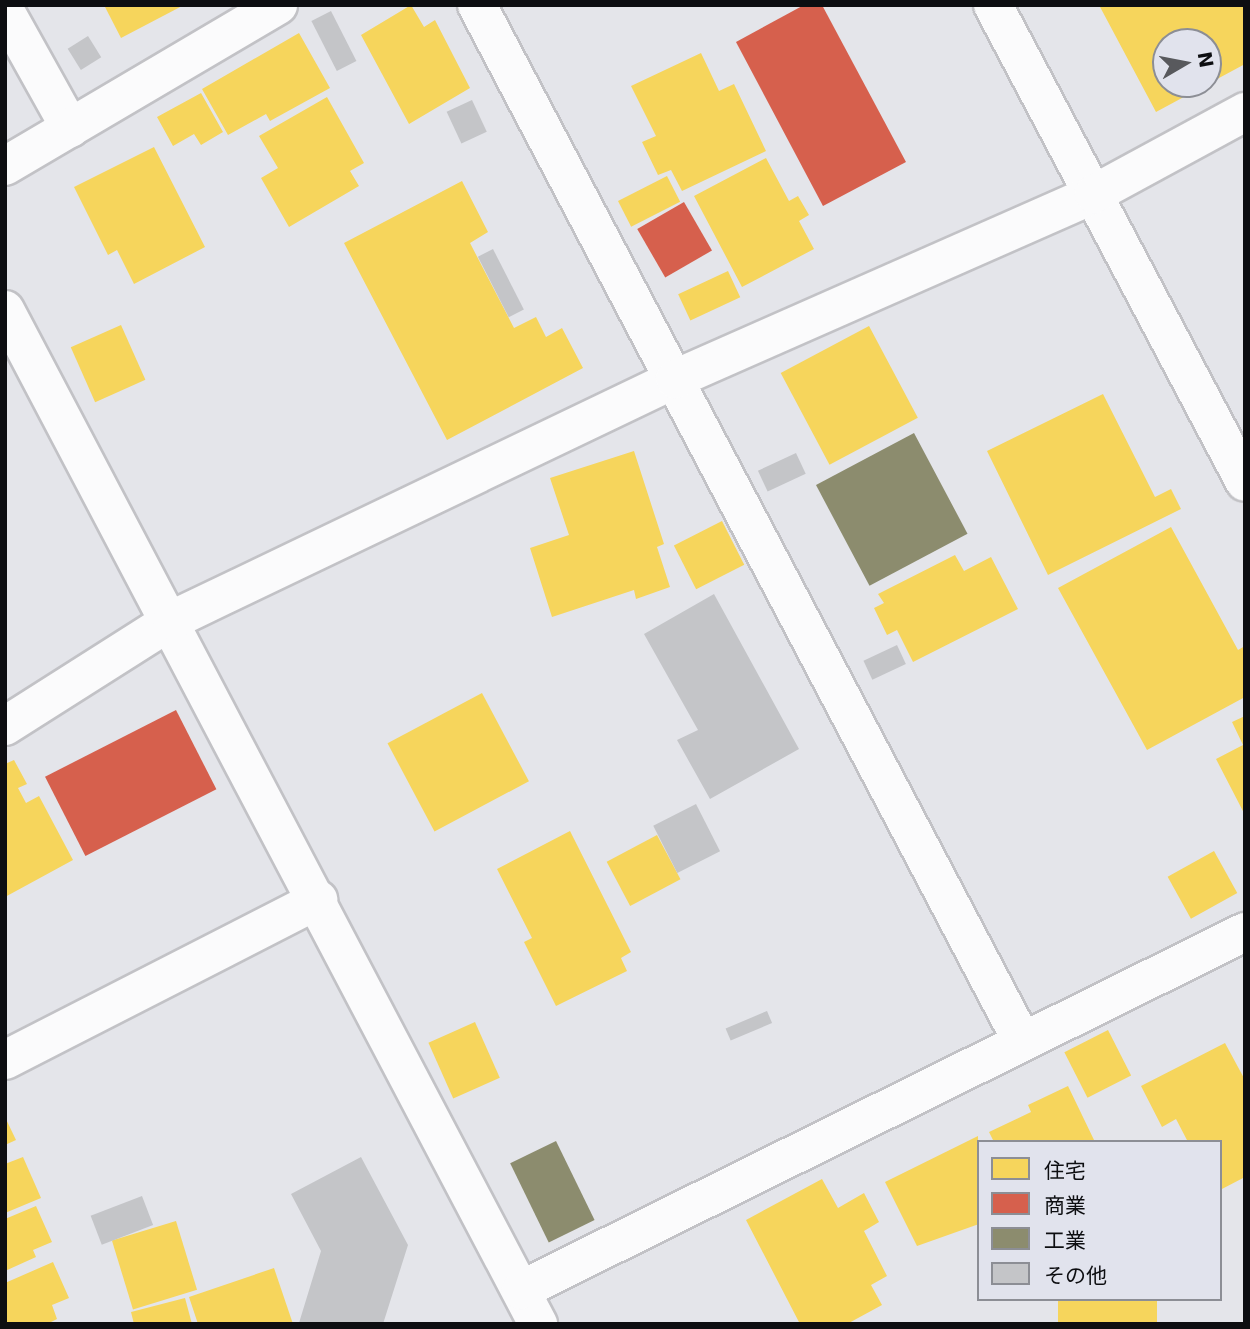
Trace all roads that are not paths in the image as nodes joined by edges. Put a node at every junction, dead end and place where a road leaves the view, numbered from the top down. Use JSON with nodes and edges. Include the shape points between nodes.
{"nodes":[{"id":1,"x":278,"y":5,"type":"edge"},
{"id":2,"x":477,"y":5,"type":"edge"},
{"id":3,"x":992,"y":5,"type":"edge"},
{"id":4,"x":5,"y":11,"type":"edge"},
{"id":5,"x":1245,"y":112,"type":"edge"},
{"id":6,"x":70,"y":128,"type":"junction"},
{"id":7,"x":5,"y":166,"type":"edge"},
{"id":8,"x":1094,"y":194,"type":"junction"},
{"id":9,"x":5,"y":310,"type":"edge"},
{"id":10,"x":675,"y":379,"type":"junction"},
{"id":11,"x":1245,"y":482,"type":"edge"},
{"id":12,"x":172,"y":620,"type":"junction"},
{"id":13,"x":5,"y":726,"type":"edge"},
{"id":14,"x":318,"y":900,"type":"junction"},
{"id":15,"x":1245,"y":932,"type":"edge"},
{"id":16,"x":1021,"y":1039,"type":"junction"},
{"id":17,"x":5,"y":1060,"type":"edge"},
{"id":18,"x":521,"y":1290,"type":"junction"},
{"id":19,"x":538,"y":1324,"type":"edge"}],
"edges":[{"from":1,"to":6,"type":"street"},
{"from":2,"to":10,"type":"street"},
{"from":3,"to":8,"type":"street"},
{"from":4,"to":6,"type":"street"},
{"from":5,"to":8,"type":"street"},
{"from":6,"to":7,"type":"street"},
{"from":8,"to":10,"type":"street"},
{"from":8,"to":11,"type":"street"},
{"from":9,"to":12,"type":"street"},
{"from":10,"to":12,"type":"street"},
{"from":10,"to":16,"type":"street"},
{"from":12,"to":13,"type":"street"},
{"from":12,"to":14,"type":"street"},
{"from":14,"to":17,"type":"street"},
{"from":14,"to":18,"type":"street"},
{"from":15,"to":16,"type":"street"},
{"from":16,"to":18,"type":"street"},
{"from":18,"to":19,"type":"street"}]}
